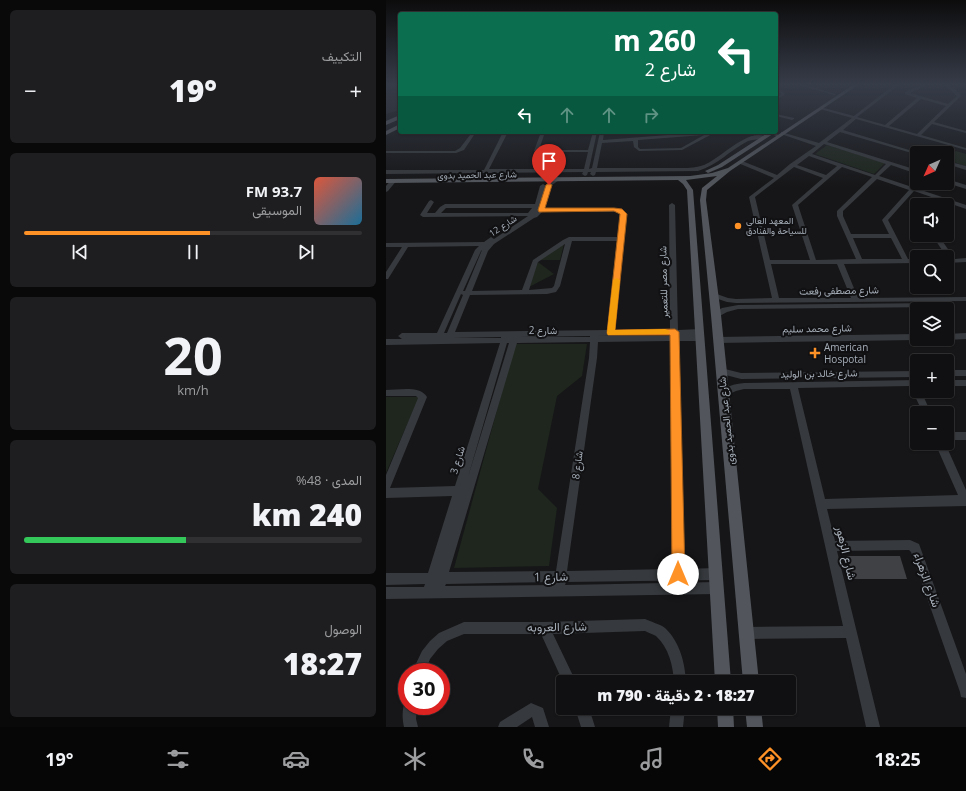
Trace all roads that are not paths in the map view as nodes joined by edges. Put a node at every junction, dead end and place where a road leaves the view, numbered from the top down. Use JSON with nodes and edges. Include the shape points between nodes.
{"nodes":[{"id":1,"x":396,"y":119,"type":"edge"},
{"id":2,"x":792,"y":119,"type":"edge"},
{"id":3,"x":801,"y":119,"type":"edge"},
{"id":4,"x":853,"y":119,"type":"edge"},
{"id":5,"x":863,"y":119,"type":"edge"},
{"id":6,"x":895,"y":119,"type":"edge"},
{"id":7,"x":935,"y":119,"type":"edge"},
{"id":8,"x":386,"y":123,"type":"edge"},
{"id":9,"x":398,"y":123,"type":"edge"},
{"id":10,"x":787,"y":123,"type":"dead end"},
{"id":11,"x":931,"y":123,"type":"junction"},
{"id":12,"x":887,"y":126,"type":"junction"},
{"id":13,"x":398,"y":127,"type":"edge"},
{"id":14,"x":386,"y":128,"type":"edge"},
{"id":15,"x":839,"y":130,"type":"junction"},
{"id":16,"x":965,"y":131,"type":"edge"},
{"id":17,"x":386,"y":132,"type":"edge"},
{"id":18,"x":778,"y":132,"type":"edge"},
{"id":19,"x":472,"y":134,"type":"joint"},
{"id":20,"x":507,"y":134,"type":"joint"},
{"id":21,"x":542,"y":134,"type":"edge"},
{"id":22,"x":595,"y":134,"type":"edge"},
{"id":23,"x":602,"y":134,"type":"edge"},
{"id":24,"x":692,"y":134,"type":"edge"},
{"id":25,"x":709,"y":134,"type":"edge"},
{"id":26,"x":774,"y":134,"type":"edge"},
{"id":27,"x":682,"y":135,"type":"junction"},
{"id":28,"x":919,"y":135,"type":"junction"},
{"id":29,"x":635,"y":139,"type":"junction"},
{"id":30,"x":600,"y":142,"type":"junction"},
{"id":31,"x":821,"y":144,"type":"junction"},
{"id":32,"x":686,"y":147,"type":"junction"},
{"id":33,"x":966,"y":148,"type":"edge"},
{"id":34,"x":591,"y":151,"type":"junction"},
{"id":35,"x":910,"y":151,"type":"edge"},
{"id":36,"x":386,"y":152,"type":"edge"},
{"id":37,"x":808,"y":154,"type":"junction"},
{"id":38,"x":740,"y":162,"type":"junction"},
{"id":39,"x":890,"y":163,"type":"junction"},
{"id":40,"x":954,"y":164,"type":"edge"},
{"id":41,"x":792,"y":165,"type":"junction"},
{"id":42,"x":841,"y":165,"type":"junction"},
{"id":43,"x":966,"y":168,"type":"edge"},
{"id":44,"x":488,"y":170,"type":"junction"},
{"id":45,"x":910,"y":170,"type":"edge"},
{"id":46,"x":727,"y":171,"type":"junction"},
{"id":47,"x":386,"y":172,"type":"edge"},
{"id":48,"x":586,"y":172,"type":"junction"},
{"id":49,"x":594,"y":172,"type":"junction"},
{"id":50,"x":386,"y":176,"type":"edge"},
{"id":51,"x":396,"y":176,"type":"junction"},
{"id":52,"x":876,"y":176,"type":"junction"},
{"id":53,"x":778,"y":177,"type":"junction"},
{"id":54,"x":826,"y":177,"type":"junction"},
{"id":55,"x":541,"y":178,"type":"junction"},
{"id":56,"x":559,"y":178,"type":"junction"},
{"id":57,"x":679,"y":178,"type":"junction"},
{"id":58,"x":386,"y":181,"type":"edge"},
{"id":59,"x":954,"y":183,"type":"edge"},
{"id":60,"x":689,"y":187,"type":"junction"},
{"id":61,"x":966,"y":187,"type":"edge"},
{"id":62,"x":910,"y":188,"type":"edge"},
{"id":63,"x":386,"y":190,"type":"edge"},
{"id":64,"x":704,"y":190,"type":"junction"},
{"id":65,"x":912,"y":190,"type":"edge"},
{"id":66,"x":916,"y":190,"type":"edge"},
{"id":67,"x":939,"y":198,"type":"edge"},
{"id":68,"x":430,"y":202,"type":"dead end"},
{"id":69,"x":954,"y":203,"type":"edge"},
{"id":70,"x":672,"y":205,"type":"dead end"},
{"id":71,"x":966,"y":207,"type":"edge"},
{"id":72,"x":535,"y":211,"type":"junction"},
{"id":73,"x":437,"y":215,"type":"junction"},
{"id":74,"x":519,"y":217,"type":"junction"},
{"id":75,"x":849,"y":236,"type":"junction"},
{"id":76,"x":892,"y":236,"type":"junction"},
{"id":77,"x":569,"y":239,"type":"junction"},
{"id":78,"x":621,"y":239,"type":"junction"},
{"id":79,"x":386,"y":245,"type":"edge"},
{"id":80,"x":485,"y":246,"type":"junction"},
{"id":81,"x":402,"y":247,"type":"junction"},
{"id":82,"x":386,"y":249,"type":"edge"},
{"id":83,"x":966,"y":260,"type":"edge"},
{"id":84,"x":954,"y":261,"type":"edge"},
{"id":85,"x":767,"y":262,"type":"junction"},
{"id":86,"x":814,"y":262,"type":"junction"},
{"id":87,"x":840,"y":262,"type":"junction"},
{"id":88,"x":860,"y":262,"type":"junction"},
{"id":89,"x":906,"y":262,"type":"junction"},
{"id":90,"x":910,"y":262,"type":"edge"},
{"id":91,"x":386,"y":267,"type":"edge"},
{"id":92,"x":386,"y":277,"type":"edge"},
{"id":93,"x":525,"y":292,"type":"junction"},
{"id":94,"x":459,"y":293,"type":"junction"},
{"id":95,"x":468,"y":293,"type":"junction"},
{"id":96,"x":714,"y":295,"type":"junction"},
{"id":97,"x":966,"y":299,"type":"edge"},
{"id":98,"x":855,"y":300,"type":"junction"},
{"id":99,"x":776,"y":301,"type":"junction"},
{"id":100,"x":966,"y":304,"type":"edge"},
{"id":101,"x":733,"y":305,"type":"junction"},
{"id":102,"x":716,"y":315,"type":"junction"},
{"id":103,"x":611,"y":333,"type":"junction"},
{"id":104,"x":675,"y":335,"type":"junction"},
{"id":105,"x":700,"y":335,"type":"junction"},
{"id":106,"x":386,"y":336,"type":"edge"},
{"id":107,"x":966,"y":336,"type":"edge"},
{"id":108,"x":510,"y":337,"type":"junction"},
{"id":109,"x":594,"y":337,"type":"junction"},
{"id":110,"x":910,"y":337,"type":"edge"},
{"id":111,"x":954,"y":337,"type":"edge"},
{"id":112,"x":438,"y":338,"type":"junction"},
{"id":113,"x":449,"y":338,"type":"junction"},
{"id":114,"x":718,"y":340,"type":"junction"},
{"id":115,"x":386,"y":342,"type":"edge"},
{"id":116,"x":721,"y":371,"type":"junction"},
{"id":117,"x":954,"y":373,"type":"edge"},
{"id":118,"x":966,"y":373,"type":"edge"},
{"id":119,"x":910,"y":374,"type":"edge"},
{"id":120,"x":737,"y":375,"type":"junction"},
{"id":121,"x":966,"y":382,"type":"edge"},
{"id":122,"x":910,"y":383,"type":"edge"},
{"id":123,"x":954,"y":383,"type":"edge"},
{"id":124,"x":793,"y":385,"type":"junction"},
{"id":125,"x":739,"y":386,"type":"junction"},
{"id":126,"x":386,"y":394,"type":"edge"},
{"id":127,"x":723,"y":394,"type":"junction"},
{"id":128,"x":954,"y":436,"type":"edge"},
{"id":129,"x":966,"y":436,"type":"edge"},
{"id":130,"x":943,"y":450,"type":"edge"},
{"id":131,"x":386,"y":487,"type":"edge"},
{"id":132,"x":463,"y":491,"type":"junction"},
{"id":133,"x":386,"y":493,"type":"edge"},
{"id":134,"x":966,"y":500,"type":"edge"},
{"id":135,"x":821,"y":504,"type":"junction"},
{"id":136,"x":831,"y":546,"type":"junction"},
{"id":137,"x":678,"y":574,"type":"junction"},
{"id":138,"x":716,"y":574,"type":"junction"},
{"id":139,"x":561,"y":577,"type":"junction"},
{"id":140,"x":437,"y":578,"type":"junction"},
{"id":141,"x":386,"y":579,"type":"edge"},
{"id":142,"x":717,"y":588,"type":"junction"},
{"id":143,"x":559,"y":590,"type":"junction"},
{"id":144,"x":433,"y":592,"type":"junction"},
{"id":145,"x":386,"y":593,"type":"edge"},
{"id":146,"x":544,"y":628,"type":"junction"},
{"id":147,"x":851,"y":632,"type":"junction"},
{"id":148,"x":746,"y":633,"type":"junction"},
{"id":149,"x":422,"y":663,"type":"edge"},
{"id":150,"x":567,"y":675,"type":"edge"},
{"id":151,"x":680,"y":675,"type":"edge"},
{"id":152,"x":723,"y":675,"type":"edge"},
{"id":153,"x":749,"y":675,"type":"edge"},
{"id":154,"x":966,"y":692,"type":"edge"},
{"id":155,"x":410,"y":715,"type":"edge"},
{"id":156,"x":584,"y":715,"type":"edge"},
{"id":157,"x":677,"y":715,"type":"edge"},
{"id":158,"x":725,"y":715,"type":"edge"},
{"id":159,"x":754,"y":715,"type":"edge"},
{"id":160,"x":411,"y":727,"type":"edge"},
{"id":161,"x":505,"y":727,"type":"edge"},
{"id":162,"x":542,"y":727,"type":"edge"},
{"id":163,"x":588,"y":727,"type":"edge"},
{"id":164,"x":676,"y":727,"type":"edge"},
{"id":165,"x":726,"y":727,"type":"edge"},
{"id":166,"x":755,"y":727,"type":"edge"},
{"id":167,"x":873,"y":727,"type":"edge"}],
"edges":[{"from":1,"to":8,"type":"main road"},
{"from":2,"to":10,"type":"main road"},
{"from":3,"to":18,"type":"main road","name":"شارع عبد الحميد بدوى"},
{"from":4,"to":15,"type":"street"},
{"from":5,"to":12,"type":"street"},
{"from":6,"to":12,"type":"street"},
{"from":7,"to":11,"type":"street"},
{"from":9,"to":14,"type":"main road"},
{"from":11,"to":16,"type":"street"},
{"from":11,"to":28,"type":"street"},
{"from":12,"to":28,"type":"street"},
{"from":13,"to":17,"type":"main road"},
{"from":15,"to":31,"type":"street"},
{"from":15,"to":35,"type":"street"},
{"from":19,"to":20,"type":"street"},
{"from":19,"to":36,"type":"street","via":[[458,151]]},
{"from":20,"to":44,"type":"street"},
{"from":21,"to":34,"type":"street","via":[[537,151]]},
{"from":22,"to":34,"type":"street"},
{"from":23,"to":30,"type":"street"},
{"from":24,"to":27,"type":"street"},
{"from":25,"to":32,"type":"street"},
{"from":26,"to":31,"type":"street"},
{"from":26,"to":38,"type":"main road","name":"شارع عبد الحميد بدوى"},
{"from":26,"to":49,"type":"main road","name":"شارع عبد الحميد بدوى","via":[[718,168],[707,171]]},
{"from":27,"to":29,"type":"street"},
{"from":27,"to":32,"type":"street"},
{"from":28,"to":33,"type":"street"},
{"from":29,"to":30,"type":"street"},
{"from":29,"to":32,"type":"street","via":[[636,148],[640,150],[680,150]]},
{"from":30,"to":49,"type":"street"},
{"from":31,"to":37,"type":"street"},
{"from":31,"to":39,"type":"street"},
{"from":34,"to":48,"type":"street"},
{"from":37,"to":41,"type":"street"},
{"from":37,"to":42,"type":"street"},
{"from":38,"to":46,"type":"main road","name":"شارع عبد الحميد بدوى"},
{"from":38,"to":53,"type":"street"},
{"from":39,"to":45,"type":"street"},
{"from":39,"to":52,"type":"street"},
{"from":40,"to":43,"type":"street"},
{"from":41,"to":53,"type":"street"},
{"from":41,"to":54,"type":"street"},
{"from":42,"to":52,"type":"street"},
{"from":42,"to":54,"type":"street"},
{"from":44,"to":48,"type":"street"},
{"from":44,"to":51,"type":"street"},
{"from":46,"to":57,"type":"main road","name":"شارع عبد الحميد بدوى","via":[[708,176]]},
{"from":46,"to":64,"type":"main road","name":"شارع عبد الحميد بدوى"},
{"from":47,"to":51,"type":"street"},
{"from":48,"to":49,"type":"main road","name":"شارع عبد الحميد بدوى"},
{"from":48,"to":51,"type":"main road","name":"شارع عبد الحميد بدوى"},
{"from":50,"to":51,"type":"main road","name":"شارع عبد الحميد بدوى"},
{"from":51,"to":55,"type":"main road","name":"شارع عبد الحميد بدوى"},
{"from":51,"to":58,"type":"main road","name":"شارع عبد الحميد بدوى"},
{"from":51,"to":63,"type":"street"},
{"from":52,"to":62,"type":"street"},
{"from":52,"to":75,"type":"street","via":[[840,211]]},
{"from":53,"to":85,"type":"street","via":[[752,198]]},
{"from":54,"to":86,"type":"street","via":[[795,206]]},
{"from":55,"to":56,"type":"main road","name":"شارع عبد الحميد بدوى"},
{"from":55,"to":72,"type":"street","via":[[544,183]]},
{"from":56,"to":57,"type":"main road","name":"شارع عبد الحميد بدوى"},
{"from":56,"to":72,"type":"street","via":[[550,184]]},
{"from":57,"to":60,"type":"main road"},
{"from":59,"to":61,"type":"street"},
{"from":60,"to":64,"type":"main road","via":[[698,185]]},
{"from":60,"to":105,"type":"main road","name":"شارع عبد الحميد بدوى"},
{"from":64,"to":96,"type":"main road","name":"شارع عبد الحميد بدوى","via":[[702,200]]},
{"from":65,"to":76,"type":"street","via":[[885,219]]},
{"from":66,"to":67,"type":"street"},
{"from":68,"to":73,"type":"street","via":[[423,214]]},
{"from":69,"to":71,"type":"street"},
{"from":70,"to":104,"type":"street","name":"شارع مصر للتعمير"},
{"from":72,"to":73,"type":"street","via":[[445,206]]},
{"from":72,"to":74,"type":"street","name":"شارع 12"},
{"from":72,"to":78,"type":"street","via":[[620,210],[624,215]]},
{"from":72,"to":80,"type":"street","name":"شارع 12"},
{"from":73,"to":74,"type":"street"},
{"from":74,"to":80,"type":"street","name":"شارع 12"},
{"from":75,"to":76,"type":"street"},
{"from":75,"to":88,"type":"street"},
{"from":76,"to":89,"type":"street"},
{"from":77,"to":78,"type":"street"},
{"from":77,"to":93,"type":"street","via":[[534,261]]},
{"from":77,"to":93,"type":"street","via":[[556,288],[549,292]]},
{"from":78,"to":103,"type":"street"},
{"from":79,"to":81,"type":"street"},
{"from":80,"to":81,"type":"street"},
{"from":80,"to":94,"type":"street"},
{"from":80,"to":95,"type":"street","name":"شارع 12"},
{"from":81,"to":82,"type":"street"},
{"from":81,"to":91,"type":"street"},
{"from":81,"to":92,"type":"street"},
{"from":83,"to":84,"type":"street"},
{"from":85,"to":86,"type":"street"},
{"from":85,"to":99,"type":"street"},
{"from":86,"to":87,"type":"street"},
{"from":87,"to":88,"type":"street"},
{"from":87,"to":98,"type":"street"},
{"from":88,"to":89,"type":"street"},
{"from":89,"to":90,"type":"street"},
{"from":93,"to":95,"type":"street"},
{"from":94,"to":95,"type":"street"},
{"from":94,"to":112,"type":"street"},
{"from":95,"to":113,"type":"street","name":"شارع 12"},
{"from":96,"to":101,"type":"street","name":"شارع مصطفى رفعت"},
{"from":96,"to":102,"type":"main road","name":"شارع عبد الحميد بدوى"},
{"from":97,"to":98,"type":"street","name":"شارع مصطفى رفعت"},
{"from":98,"to":99,"type":"street","name":"شارع مصطفى رفعت"},
{"from":99,"to":101,"type":"street","name":"شارع مصطفى رفعت"},
{"from":100,"to":101,"type":"street","name":"شارع مصطفى رفعت"},
{"from":101,"to":102,"type":"street","name":"شارع مصطفى رفعت"},
{"from":102,"to":114,"type":"main road","name":"شارع عبد الحميد بدوى"},
{"from":103,"to":104,"type":"street","name":"شارع 2"},
{"from":103,"to":109,"type":"street","name":"شارع 2"},
{"from":104,"to":105,"type":"street","name":"شارع 2"},
{"from":104,"to":109,"type":"street","name":"شارع 2"},
{"from":104,"to":137,"type":"street","name":"شارع مصر للتعمير"},
{"from":105,"to":138,"type":"main road","name":"شارع عبد الحميد بدوى"},
{"from":106,"to":112,"type":"street","name":"شارع 2"},
{"from":107,"to":111,"type":"street"},
{"from":108,"to":109,"type":"street","name":"شارع 2"},
{"from":108,"to":113,"type":"street","name":"شارع 2"},
{"from":108,"to":132,"type":"street","name":"شارع 3"},
{"from":109,"to":139,"type":"street","name":"شارع 8"},
{"from":110,"to":114,"type":"street","name":"شارع محمد سليم"},
{"from":112,"to":113,"type":"street","name":"شارع 2"},
{"from":112,"to":115,"type":"street","name":"شارع 2"},
{"from":114,"to":116,"type":"main road","name":"شارع عبد الحميد بدوى"},
{"from":116,"to":120,"type":"street","name":"شارع خالد بن الوليد"},
{"from":116,"to":127,"type":"main road","name":"شارع عبد الحميد بدوى"},
{"from":117,"to":118,"type":"street"},
{"from":119,"to":120,"type":"street","name":"شارع خالد بن الوليد"},
{"from":120,"to":125,"type":"street"},
{"from":121,"to":123,"type":"street"},
{"from":122,"to":124,"type":"street","name":"شارع خالد بن الوليد"},
{"from":124,"to":125,"type":"street","name":"شارع خالد بن الوليد"},
{"from":124,"to":135,"type":"street","name":"شارع الزهور"},
{"from":125,"to":127,"type":"street","name":"شارع خالد بن الوليد"},
{"from":126,"to":131,"type":"street","via":[[415,393],[422,395],[423,399]]},
{"from":127,"to":148,"type":"main road","name":"شارع عبد الحميد بدوى"},
{"from":128,"to":129,"type":"street"},
{"from":130,"to":134,"type":"street"},
{"from":132,"to":133,"type":"street"},
{"from":132,"to":140,"type":"street","name":"شارع 3"},
{"from":134,"to":135,"type":"street"},
{"from":135,"to":136,"type":"street","name":"شارع الزهور"},
{"from":136,"to":147,"type":"street","name":"شارع الزهور"},
{"from":136,"to":154,"type":"street","name":"شارع الزهراء","via":[[910,545],[915,548]]},
{"from":137,"to":138,"type":"street","name":"شارع 1"},
{"from":137,"to":139,"type":"street","name":"شارع 1"},
{"from":138,"to":142,"type":"main road","name":"شارع عبد الحميد بدوى"},
{"from":139,"to":140,"type":"street","name":"شارع 1"},
{"from":139,"to":143,"type":"street","name":"شارع 8"},
{"from":140,"to":141,"type":"street","name":"شارع 1"},
{"from":140,"to":144,"type":"street","name":"شارع 3"},
{"from":142,"to":143,"type":"street","name":"شارع 1"},
{"from":142,"to":152,"type":"main road","name":"شارع عبد الحميد بدوى"},
{"from":143,"to":144,"type":"street","name":"شارع 1"},
{"from":144,"to":145,"type":"street","name":"شارع 1"},
{"from":146,"to":149,"type":"street","name":"شارع العروبه","via":[[464,628],[434,645]]},
{"from":146,"to":150,"type":"street"},
{"from":146,"to":151,"type":"street","name":"شارع العروبه","via":[[645,625],[660,632],[672,647]]},
{"from":147,"to":148,"type":"street"},
{"from":147,"to":167,"type":"street","name":"شارع الزهور"},
{"from":148,"to":153,"type":"main road","name":"شارع عبد الحميد بدوى"},
{"from":155,"to":160,"type":"street"},
{"from":156,"to":163,"type":"street"},
{"from":157,"to":164,"type":"street"},
{"from":158,"to":165,"type":"main road"},
{"from":159,"to":166,"type":"main road"},
{"from":161,"to":162,"type":"street","via":[[531,710],[538,713]]}]}
